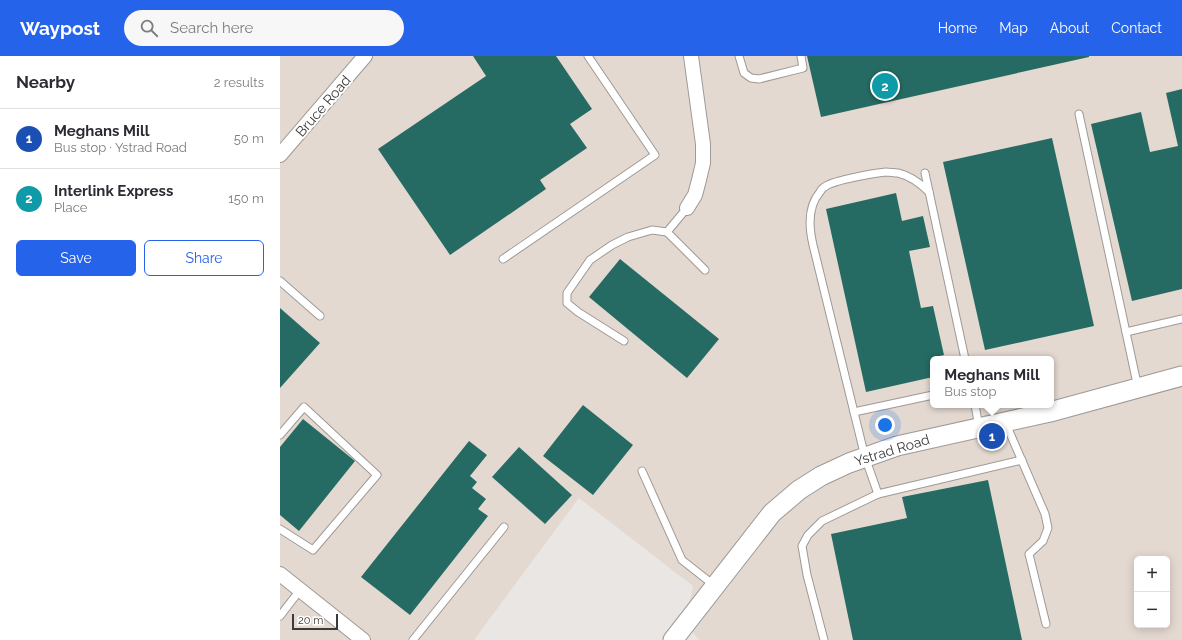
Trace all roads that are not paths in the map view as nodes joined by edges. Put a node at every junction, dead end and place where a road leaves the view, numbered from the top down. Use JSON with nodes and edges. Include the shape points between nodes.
{"nodes":[{"id":1,"x":365,"y":56,"type":"edge"},
{"id":2,"x":588,"y":56,"type":"edge"},
{"id":3,"x":691,"y":56,"type":"edge"},
{"id":4,"x":738,"y":56,"type":"edge"},
{"id":5,"x":801,"y":56,"type":"edge"},
{"id":6,"x":1079,"y":114,"type":"dead end"},
{"id":7,"x":280,"y":155,"type":"edge"},
{"id":8,"x":925,"y":173,"type":"dead end"},
{"id":9,"x":929,"y":192,"type":"junction"},
{"id":10,"x":687,"y":208,"type":"joint"},
{"id":11,"x":667,"y":232,"type":"junction"},
{"id":12,"x":503,"y":259,"type":"dead end"},
{"id":13,"x":705,"y":270,"type":"dead end"},
{"id":14,"x":280,"y":281,"type":"edge"},
{"id":15,"x":320,"y":316,"type":"dead end"},
{"id":16,"x":1182,"y":319,"type":"edge"},
{"id":17,"x":1126,"y":332,"type":"junction"},
{"id":18,"x":624,"y":341,"type":"dead end"},
{"id":19,"x":964,"y":356,"type":"edge"},
{"id":20,"x":1182,"y":376,"type":"edge"},
{"id":21,"x":1138,"y":388,"type":"junction"},
{"id":22,"x":930,"y":396,"type":"edge"},
{"id":23,"x":976,"y":408,"type":"edge"},
{"id":24,"x":854,"y":412,"type":"junction"},
{"id":25,"x":1005,"y":422,"type":"junction"},
{"id":26,"x":979,"y":427,"type":"junction"},
{"id":27,"x":280,"y":435,"type":"edge"},
{"id":28,"x":865,"y":457,"type":"junction"},
{"id":29,"x":1022,"y":460,"type":"junction"},
{"id":30,"x":642,"y":471,"type":"dead end"},
{"id":31,"x":878,"y":494,"type":"junction"},
{"id":32,"x":504,"y":527,"type":"dead end"},
{"id":33,"x":280,"y":529,"type":"edge"},
{"id":34,"x":280,"y":574,"type":"edge"},
{"id":35,"x":715,"y":586,"type":"junction"},
{"id":36,"x":300,"y":590,"type":"junction"},
{"id":37,"x":280,"y":616,"type":"edge"},
{"id":38,"x":1046,"y":624,"type":"dead end"},
{"id":39,"x":363,"y":640,"type":"edge"},
{"id":40,"x":413,"y":640,"type":"edge"},
{"id":41,"x":672,"y":640,"type":"edge"},
{"id":42,"x":824,"y":640,"type":"edge"}],
"edges":[{"from":1,"to":7,"type":"street","name":"Bruce Road"},
{"from":2,"to":12,"type":"lane","via":[[655,155]]},
{"from":3,"to":10,"type":"street","via":[[703,156],[700,180]]},
{"from":4,"to":5,"type":"lane","via":[[744,73],[751,78],[759,79],[804,68]]},
{"from":6,"to":17,"type":"lane"},
{"from":8,"to":9,"type":"lane"},
{"from":9,"to":19,"type":"lane"},
{"from":9,"to":24,"type":"lane","via":[[911,178],[888,172],[878,173],[835,182],[820,192],[812,205],[811,234]]},
{"from":10,"to":11,"type":"lane"},
{"from":11,"to":13,"type":"lane"},
{"from":11,"to":18,"type":"lane","via":[[652,230],[612,245],[590,260],[567,293],[567,303]]},
{"from":14,"to":15,"type":"lane"},
{"from":16,"to":17,"type":"lane"},
{"from":17,"to":21,"type":"lane"},
{"from":20,"to":21,"type":"street","name":"Ystrad Road"},
{"from":21,"to":25,"type":"street","name":"Ystrad Road"},
{"from":22,"to":24,"type":"lane"},
{"from":23,"to":26,"type":"lane"},
{"from":24,"to":28,"type":"lane"},
{"from":25,"to":26,"type":"street","name":"Ystrad Road"},
{"from":25,"to":29,"type":"lane"},
{"from":26,"to":28,"type":"street","name":"Ystrad Road","via":[[897,446]]},
{"from":27,"to":33,"type":"lane","via":[[304,407],[377,475],[313,550]]},
{"from":28,"to":31,"type":"lane"},
{"from":28,"to":35,"type":"street","name":"Ystrad Road","via":[[821,476],[799,490],[772,513]]},
{"from":29,"to":31,"type":"lane"},
{"from":29,"to":38,"type":"lane","via":[[1045,514],[1048,528],[1043,541],[1029,554]]},
{"from":30,"to":35,"type":"lane","via":[[682,560]]},
{"from":31,"to":42,"type":"lane","via":[[822,521],[808,535],[802,546]]},
{"from":32,"to":40,"type":"lane"},
{"from":34,"to":36,"type":"street"},
{"from":35,"to":41,"type":"street","name":"Ystrad Road"},
{"from":36,"to":37,"type":"lane"},
{"from":36,"to":39,"type":"street"}]}
